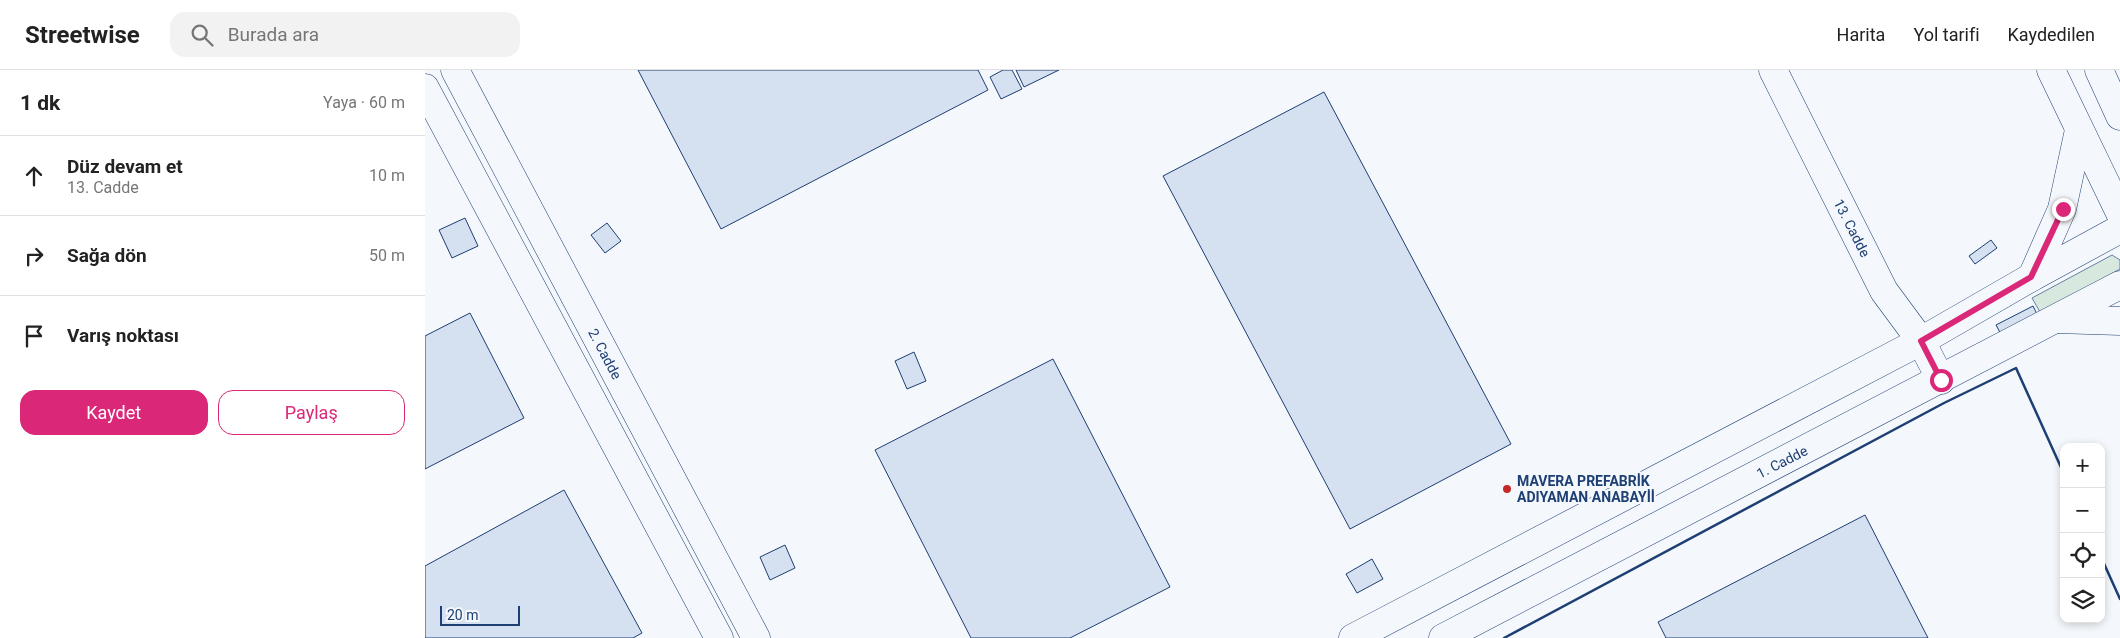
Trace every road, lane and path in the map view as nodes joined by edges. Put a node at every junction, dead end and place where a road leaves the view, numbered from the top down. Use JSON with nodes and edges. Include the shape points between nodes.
{"nodes":[{"id":1,"x":455,"y":70,"type":"edge"},
{"id":2,"x":1773,"y":70,"type":"edge"},
{"id":3,"x":2051,"y":70,"type":"edge"},
{"id":4,"x":2099,"y":70,"type":"edge"},
{"id":5,"x":425,"y":88,"type":"edge"},
{"id":6,"x":2120,"y":116,"type":"edge"},
{"id":7,"x":2079,"y":130,"type":"junction"},
{"id":8,"x":2120,"y":213,"type":"edge"},
{"id":9,"x":2120,"y":229,"type":"edge"},
{"id":10,"x":2031,"y":277,"type":"junction"},
{"id":11,"x":2120,"y":285,"type":"edge"},
{"id":12,"x":2056,"y":320,"type":"junction"},
{"id":13,"x":2120,"y":321,"type":"edge"},
{"id":14,"x":1921,"y":341,"type":"junction"},
{"id":15,"x":1941,"y":380,"type":"junction"},
{"id":16,"x":719,"y":638,"type":"edge"},
{"id":17,"x":756,"y":638,"type":"edge"},
{"id":18,"x":1353,"y":638,"type":"edge"},
{"id":19,"x":1443,"y":638,"type":"edge"}],
"edges":[{"from":1,"to":17,"type":"street","name":"2. Cadde"},
{"from":2,"to":14,"type":"street","name":"13. Cadde","via":[[1884,291]]},
{"from":3,"to":7,"type":"street"},
{"from":4,"to":6,"type":"street"},
{"from":5,"to":16,"type":"street"},
{"from":7,"to":8,"type":"street"},
{"from":7,"to":10,"type":"street","via":[[2063,209]]},
{"from":9,"to":10,"type":"street"},
{"from":10,"to":14,"type":"street"},
{"from":11,"to":12,"type":"street","name":"1. Cadde"},
{"from":12,"to":13,"type":"street"},
{"from":12,"to":15,"type":"street","name":"1. Cadde"},
{"from":14,"to":15,"type":"street","name":"13. Cadde"},
{"from":14,"to":18,"type":"street"},
{"from":15,"to":19,"type":"street","name":"1. Cadde"}]}
